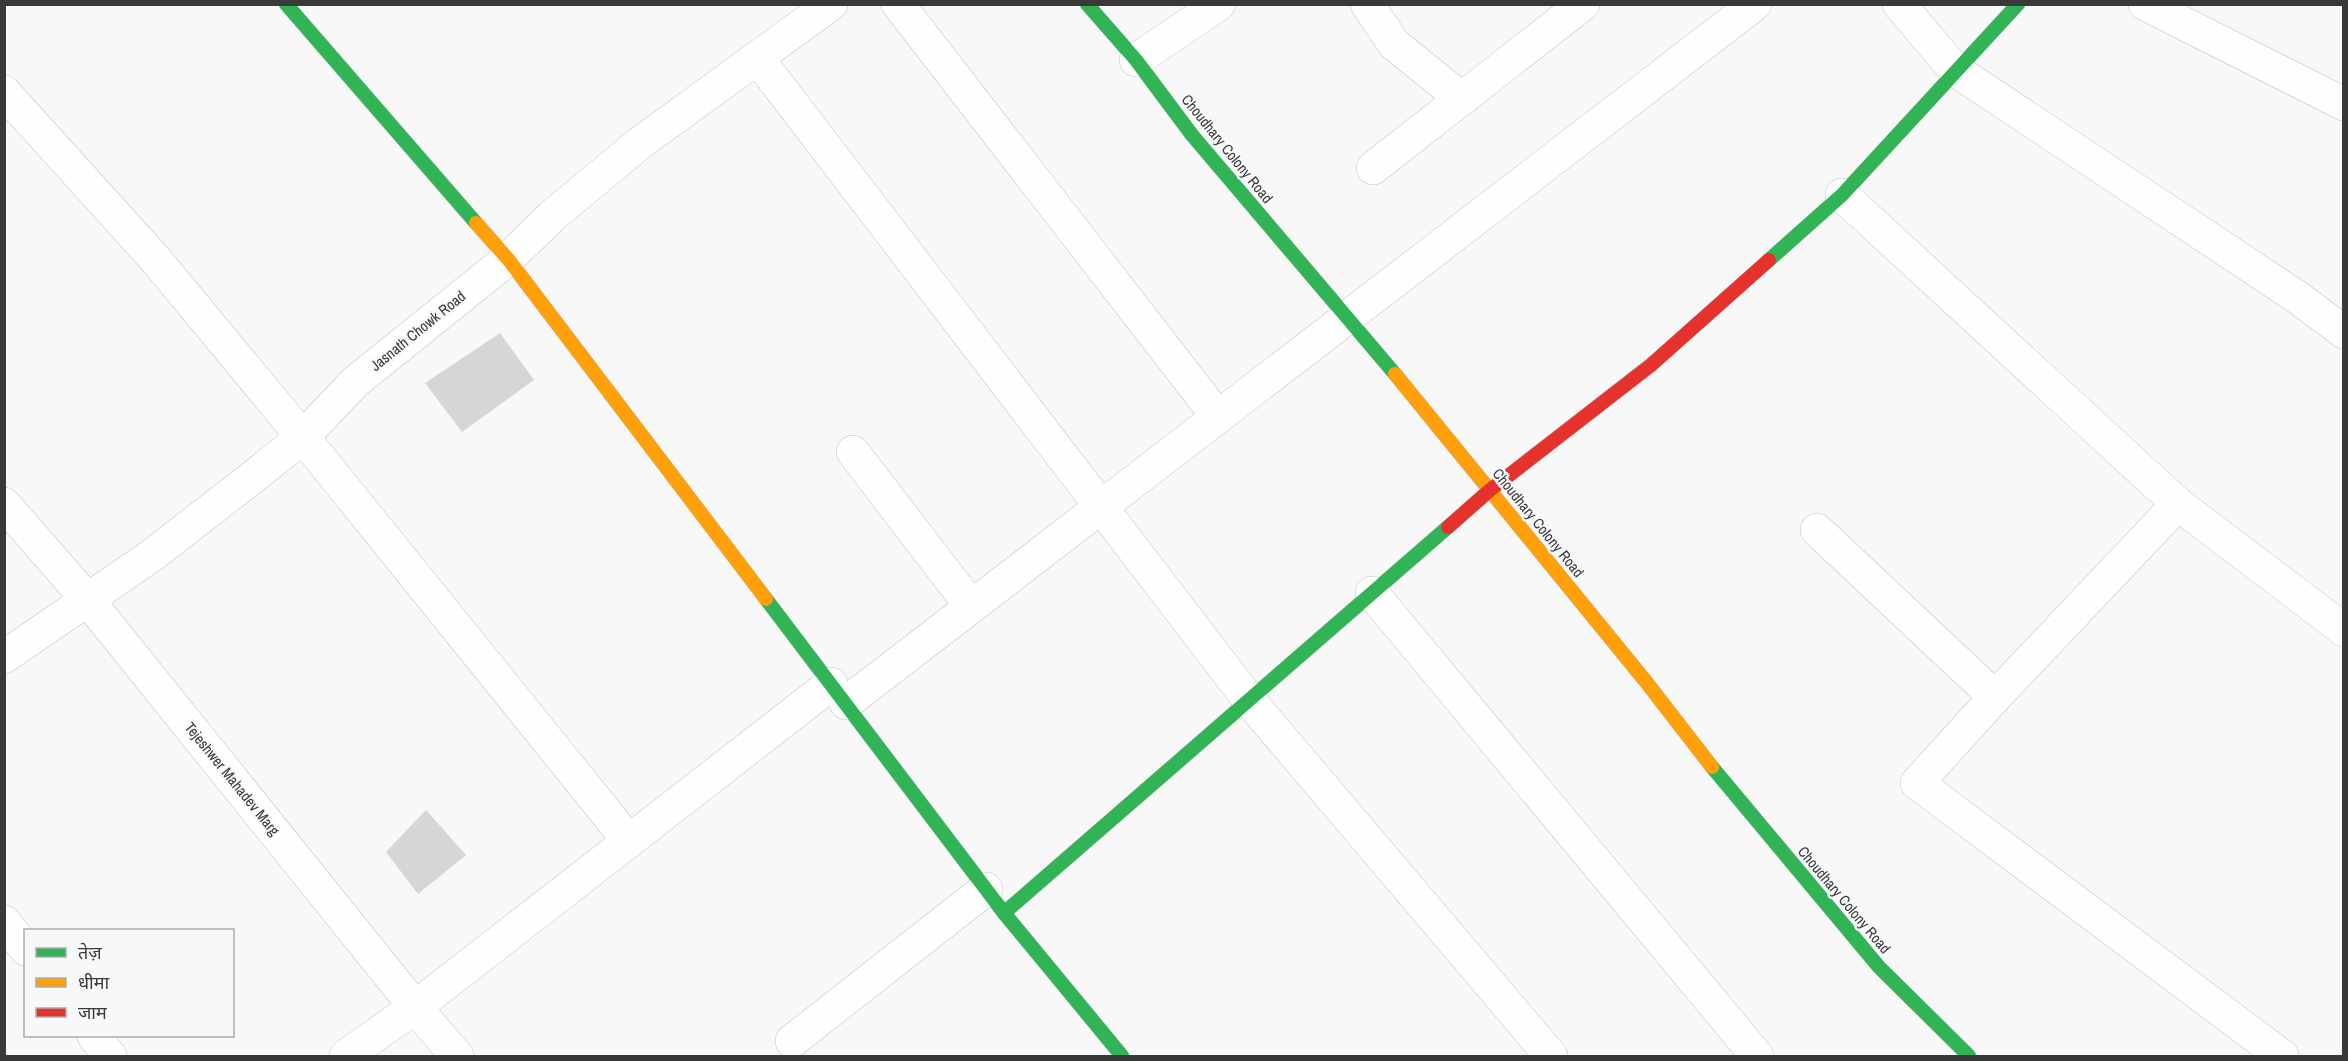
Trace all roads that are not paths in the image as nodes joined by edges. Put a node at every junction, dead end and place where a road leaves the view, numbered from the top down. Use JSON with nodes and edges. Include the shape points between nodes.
{"nodes":[{"id":1,"x":286,"y":4,"type":"edge"},
{"id":2,"x":831,"y":4,"type":"edge"},
{"id":3,"x":898,"y":4,"type":"edge"},
{"id":4,"x":1087,"y":4,"type":"edge"},
{"id":5,"x":1219,"y":4,"type":"edge"},
{"id":6,"x":1367,"y":4,"type":"edge"},
{"id":7,"x":1583,"y":4,"type":"edge"},
{"id":8,"x":1755,"y":4,"type":"edge"},
{"id":9,"x":1899,"y":4,"type":"edge"},
{"id":10,"x":2018,"y":4,"type":"edge"},
{"id":11,"x":2145,"y":4,"type":"edge"},
{"id":12,"x":758,"y":59,"type":"junction"},
{"id":13,"x":1136,"y":60,"type":"junction"},
{"id":14,"x":1955,"y":70,"type":"junction"},
{"id":15,"x":4,"y":92,"type":"edge"},
{"id":16,"x":1462,"y":99,"type":"junction"},
{"id":17,"x":2343,"y":104,"type":"edge"},
{"id":18,"x":1373,"y":168,"type":"dead end"},
{"id":19,"x":1842,"y":195,"type":"junction"},
{"id":20,"x":508,"y":259,"type":"junction"},
{"id":21,"x":1346,"y":317,"type":"junction"},
{"id":22,"x":2343,"y":332,"type":"edge"},
{"id":23,"x":1218,"y":417,"type":"junction"},
{"id":24,"x":303,"y":437,"type":"junction"},
{"id":25,"x":853,"y":452,"type":"dead end"},
{"id":26,"x":1490,"y":490,"type":"junction"},
{"id":27,"x":4,"y":504,"type":"edge"},
{"id":28,"x":2178,"y":504,"type":"junction"},
{"id":29,"x":1101,"y":506,"type":"junction"},
{"id":30,"x":1818,"y":530,"type":"dead end"},
{"id":31,"x":1372,"y":592,"type":"junction"},
{"id":32,"x":87,"y":598,"type":"junction"},
{"id":33,"x":971,"y":606,"type":"junction"},
{"id":34,"x":2343,"y":630,"type":"edge"},
{"id":35,"x":4,"y":657,"type":"edge"},
{"id":36,"x":839,"y":693,"type":"junction"},
{"id":37,"x":1995,"y":697,"type":"junction"},
{"id":38,"x":1249,"y":700,"type":"junction"},
{"id":39,"x":629,"y":841,"type":"junction"},
{"id":40,"x":994,"y":901,"type":"junction"},
{"id":41,"x":4,"y":922,"type":"edge"},
{"id":42,"x":24,"y":947,"type":"edge"},
{"id":43,"x":415,"y":1007,"type":"junction"},
{"id":44,"x":96,"y":1037,"type":"edge"},
{"id":45,"x":792,"y":1041,"type":"dead end"},
{"id":46,"x":110,"y":1056,"type":"edge"},
{"id":47,"x":346,"y":1056,"type":"edge"},
{"id":48,"x":458,"y":1056,"type":"edge"},
{"id":49,"x":1122,"y":1056,"type":"edge"},
{"id":50,"x":1551,"y":1056,"type":"edge"},
{"id":51,"x":1757,"y":1056,"type":"edge"},
{"id":52,"x":1969,"y":1056,"type":"edge"},
{"id":53,"x":2283,"y":1056,"type":"edge"}],
"edges":[{"from":1,"to":20,"type":"street"},
{"from":2,"to":12,"type":"street","name":"Jasnath Chowk Road"},
{"from":3,"to":23,"type":"street"},
{"from":4,"to":13,"type":"street","name":"Choudhary Colony Road"},
{"from":5,"to":13,"type":"street"},
{"from":6,"to":16,"type":"street","via":[[1394,44]]},
{"from":7,"to":16,"type":"street"},
{"from":8,"to":21,"type":"street"},
{"from":9,"to":14,"type":"street"},
{"from":10,"to":14,"type":"street"},
{"from":11,"to":17,"type":"street"},
{"from":12,"to":20,"type":"street","name":"Jasnath Chowk Road","via":[[640,143],[552,216]]},
{"from":12,"to":29,"type":"street"},
{"from":13,"to":21,"type":"street","name":"Choudhary Colony Road","via":[[1192,135]]},
{"from":14,"to":19,"type":"street"},
{"from":14,"to":22,"type":"street","via":[[2297,297]]},
{"from":15,"to":24,"type":"street","via":[[156,260]]},
{"from":16,"to":18,"type":"street"},
{"from":19,"to":26,"type":"street","via":[[1651,365]]},
{"from":19,"to":28,"type":"street"},
{"from":20,"to":24,"type":"street","name":"Jasnath Chowk Road","via":[[355,382]]},
{"from":20,"to":36,"type":"street"},
{"from":21,"to":23,"type":"street"},
{"from":21,"to":26,"type":"street","name":"Choudhary Colony Road"},
{"from":23,"to":29,"type":"street"},
{"from":24,"to":32,"type":"street","name":"Jasnath Chowk Road","via":[[151,556]]},
{"from":24,"to":39,"type":"street"},
{"from":25,"to":33,"type":"street"},
{"from":26,"to":31,"type":"street"},
{"from":26,"to":52,"type":"street","name":"Choudhary Colony Road","via":[[1756,822],[1879,967]]},
{"from":27,"to":32,"type":"street","name":"Tejeshwer Mahadev Marg"},
{"from":28,"to":34,"type":"street"},
{"from":28,"to":37,"type":"street"},
{"from":29,"to":33,"type":"street"},
{"from":29,"to":38,"type":"street"},
{"from":30,"to":37,"type":"street"},
{"from":31,"to":38,"type":"street"},
{"from":31,"to":51,"type":"street"},
{"from":32,"to":35,"type":"street","name":"Jasnath Chowk Road"},
{"from":32,"to":43,"type":"street","name":"Tejeshwer Mahadev Marg"},
{"from":33,"to":36,"type":"street"},
{"from":36,"to":39,"type":"street"},
{"from":36,"to":40,"type":"street"},
{"from":37,"to":53,"type":"street","via":[[1917,783]]},
{"from":38,"to":40,"type":"street"},
{"from":38,"to":50,"type":"street"},
{"from":39,"to":43,"type":"street"},
{"from":40,"to":45,"type":"street"},
{"from":40,"to":49,"type":"street"},
{"from":41,"to":42,"type":"street"},
{"from":43,"to":47,"type":"street"},
{"from":43,"to":48,"type":"street","name":"Tejeshwer Mahadev Marg"},
{"from":44,"to":46,"type":"street"}]}
